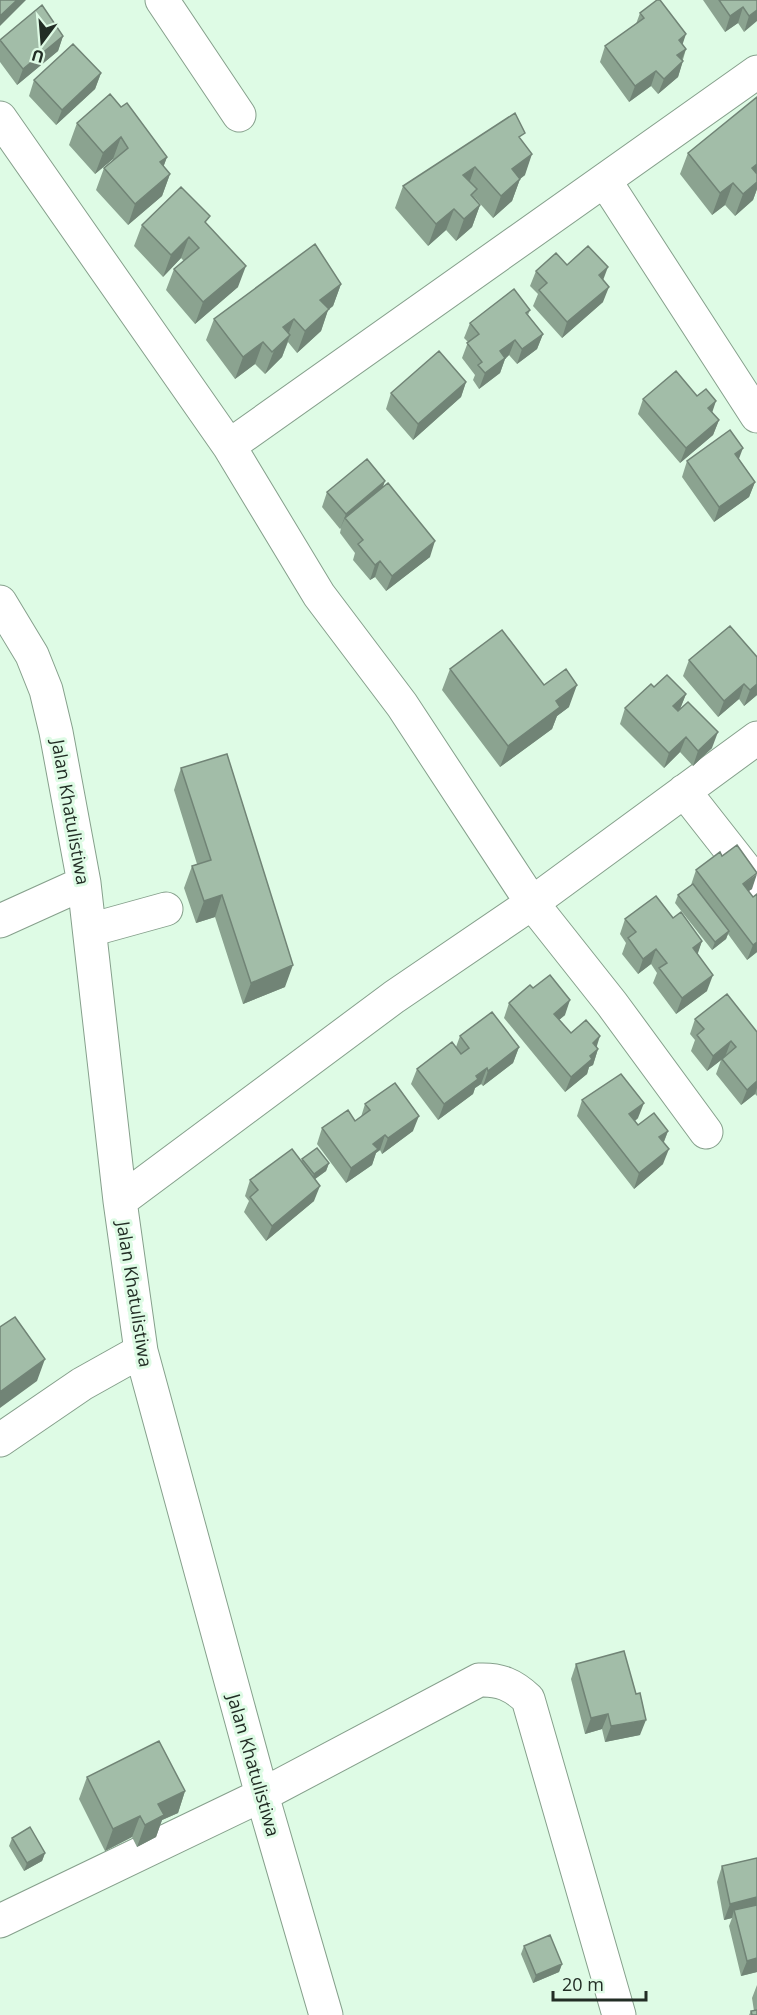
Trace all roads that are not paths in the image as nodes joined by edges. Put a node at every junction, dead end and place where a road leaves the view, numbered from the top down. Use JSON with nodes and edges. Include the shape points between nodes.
{"nodes":[{"id":1,"x":162,"y":0,"type":"edge"},
{"id":2,"x":757,"y":72,"type":"edge"},
{"id":3,"x":239,"y":115,"type":"dead end"},
{"id":4,"x":0,"y":118,"type":"edge"},
{"id":5,"x":604,"y":181,"type":"junction"},
{"id":6,"x":754,"y":406,"type":"edge"},
{"id":7,"x":229,"y":446,"type":"junction"},
{"id":8,"x":0,"y":602,"type":"edge"},
{"id":9,"x":757,"y":738,"type":"edge"},
{"id":10,"x":684,"y":791,"type":"junction"},
{"id":11,"x":84,"y":882,"type":"junction"},
{"id":12,"x":757,"y":884,"type":"edge"},
{"id":13,"x":532,"y":903,"type":"junction"},
{"id":14,"x":166,"y":909,"type":"dead end"},
{"id":15,"x":0,"y":921,"type":"edge"},
{"id":16,"x":90,"y":930,"type":"junction"},
{"id":17,"x":706,"y":1132,"type":"dead end"},
{"id":18,"x":120,"y":1201,"type":"junction"},
{"id":19,"x":141,"y":1351,"type":"junction"},
{"id":20,"x":0,"y":1440,"type":"edge"},
{"id":21,"x":262,"y":1795,"type":"junction"},
{"id":22,"x":0,"y":1921,"type":"edge"},
{"id":23,"x":317,"y":2009,"type":"edge"},
{"id":24,"x":619,"y":2015,"type":"edge"}],
"edges":[{"from":1,"to":3,"type":"street"},
{"from":2,"to":5,"type":"street"},
{"from":4,"to":7,"type":"street"},
{"from":5,"to":6,"type":"street"},
{"from":5,"to":7,"type":"street"},
{"from":7,"to":13,"type":"street","via":[[319,595],[402,705]]},
{"from":8,"to":11,"type":"street","name":"Jalan Khatulistiwa","via":[[32,655],[46,690]]},
{"from":9,"to":10,"type":"street"},
{"from":10,"to":12,"type":"street"},
{"from":10,"to":13,"type":"street"},
{"from":11,"to":15,"type":"street"},
{"from":11,"to":16,"type":"street","name":"Jalan Khatulistiwa"},
{"from":13,"to":17,"type":"street"},
{"from":13,"to":18,"type":"street","via":[[394,997]]},
{"from":14,"to":16,"type":"street"},
{"from":16,"to":18,"type":"street","name":"Jalan Khatulistiwa"},
{"from":18,"to":19,"type":"street","name":"Jalan Khatulistiwa"},
{"from":19,"to":20,"type":"street","via":[[82,1384]]},
{"from":19,"to":21,"type":"street","name":"Jalan Khatulistiwa"},
{"from":21,"to":22,"type":"street"},
{"from":21,"to":23,"type":"street","name":"Jalan Khatulistiwa"},
{"from":21,"to":24,"type":"street","via":[[479,1680],[501,1681],[516,1687],[528,1699]]}]}
